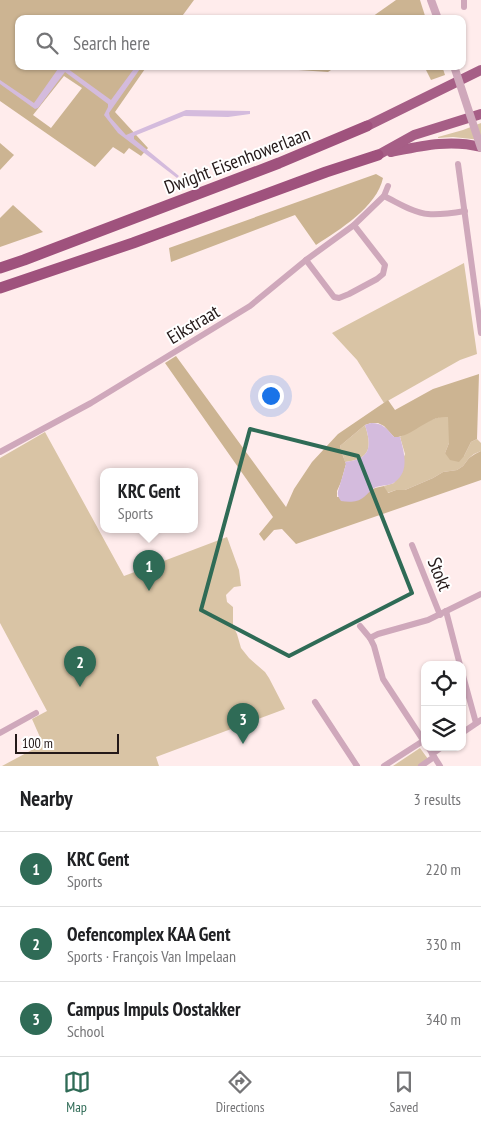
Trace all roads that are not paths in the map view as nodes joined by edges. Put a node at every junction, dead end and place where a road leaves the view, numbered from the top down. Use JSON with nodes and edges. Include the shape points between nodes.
{"nodes":[{"id":1,"x":431,"y":0,"type":"edge"},
{"id":2,"x":437,"y":15,"type":"edge"},
{"id":3,"x":455,"y":70,"type":"edge"},
{"id":4,"x":481,"y":70,"type":"edge"},
{"id":5,"x":481,"y":114,"type":"edge"},
{"id":6,"x":367,"y":126,"type":"joint"},
{"id":7,"x":481,"y":147,"type":"edge"},
{"id":8,"x":378,"y":154,"type":"junction"},
{"id":9,"x":458,"y":164,"type":"dead end"},
{"id":10,"x":388,"y":186,"type":"dead end"},
{"id":11,"x":384,"y":196,"type":"junction"},
{"id":12,"x":464,"y":211,"type":"junction"},
{"id":13,"x":354,"y":225,"type":"junction"},
{"id":14,"x":306,"y":260,"type":"junction"},
{"id":15,"x":0,"y":268,"type":"edge"},
{"id":16,"x":0,"y":288,"type":"edge"},
{"id":17,"x":481,"y":333,"type":"edge"},
{"id":18,"x":0,"y":452,"type":"edge"},
{"id":19,"x":412,"y":545,"type":"dead end"},
{"id":20,"x":481,"y":594,"type":"edge"},
{"id":21,"x":443,"y":613,"type":"junction"},
{"id":22,"x":360,"y":626,"type":"dead end"},
{"id":23,"x":370,"y":638,"type":"junction"},
{"id":24,"x":459,"y":661,"type":"edge"},
{"id":25,"x":466,"y":684,"type":"edge"},
{"id":26,"x":315,"y":702,"type":"dead end"},
{"id":27,"x":36,"y":713,"type":"dead end"},
{"id":28,"x":479,"y":722,"type":"edge"},
{"id":29,"x":466,"y":730,"type":"edge"},
{"id":30,"x":0,"y":733,"type":"edge"},
{"id":31,"x":421,"y":738,"type":"edge"},
{"id":32,"x":421,"y":746,"type":"edge"},
{"id":33,"x":430,"y":751,"type":"edge"},
{"id":34,"x":438,"y":751,"type":"edge"},
{"id":35,"x":433,"y":756,"type":"junction"},
{"id":36,"x":357,"y":766,"type":"edge"},
{"id":37,"x":384,"y":766,"type":"edge"},
{"id":38,"x":421,"y":766,"type":"edge"},
{"id":39,"x":440,"y":766,"type":"edge"}],
"edges":[{"from":1,"to":2,"type":"street"},
{"from":3,"to":7,"type":"street","bridge":true},
{"from":4,"to":6,"type":"highway","name":"Dwight Eisenhowerlaan"},
{"from":5,"to":8,"type":"highway","via":[[414,135]]},
{"from":6,"to":15,"type":"highway","name":"Dwight Eisenhowerlaan","via":[[279,163]]},
{"from":7,"to":8,"type":"highway","via":[[428,144]]},
{"from":8,"to":16,"type":"highway"},
{"from":9,"to":12,"type":"street"},
{"from":10,"to":11,"type":"street","name":"Eikstraat"},
{"from":11,"to":12,"type":"street","via":[[428,214]]},
{"from":11,"to":13,"type":"street","name":"Eikstraat"},
{"from":12,"to":17,"type":"street"},
{"from":13,"to":14,"type":"street","name":"Eikstraat"},
{"from":13,"to":14,"type":"street","via":[[385,265],[383,274],[339,298],[334,297]]},
{"from":14,"to":18,"type":"street","name":"Eikstraat","via":[[250,306],[91,403]]},
{"from":19,"to":21,"type":"street","name":"Stokt"},
{"from":20,"to":21,"type":"street"},
{"from":21,"to":23,"type":"street"},
{"from":21,"to":24,"type":"street","name":"Stokt"},
{"from":22,"to":23,"type":"street"},
{"from":23,"to":31,"type":"street","via":[[383,679]]},
{"from":25,"to":28,"type":"street"},
{"from":26,"to":36,"type":"street"},
{"from":27,"to":30,"type":"street"},
{"from":28,"to":29,"type":"street"},
{"from":32,"to":37,"type":"street"},
{"from":33,"to":35,"type":"street"},
{"from":34,"to":35,"type":"street"},
{"from":35,"to":38,"type":"street"},
{"from":35,"to":39,"type":"street"}]}
